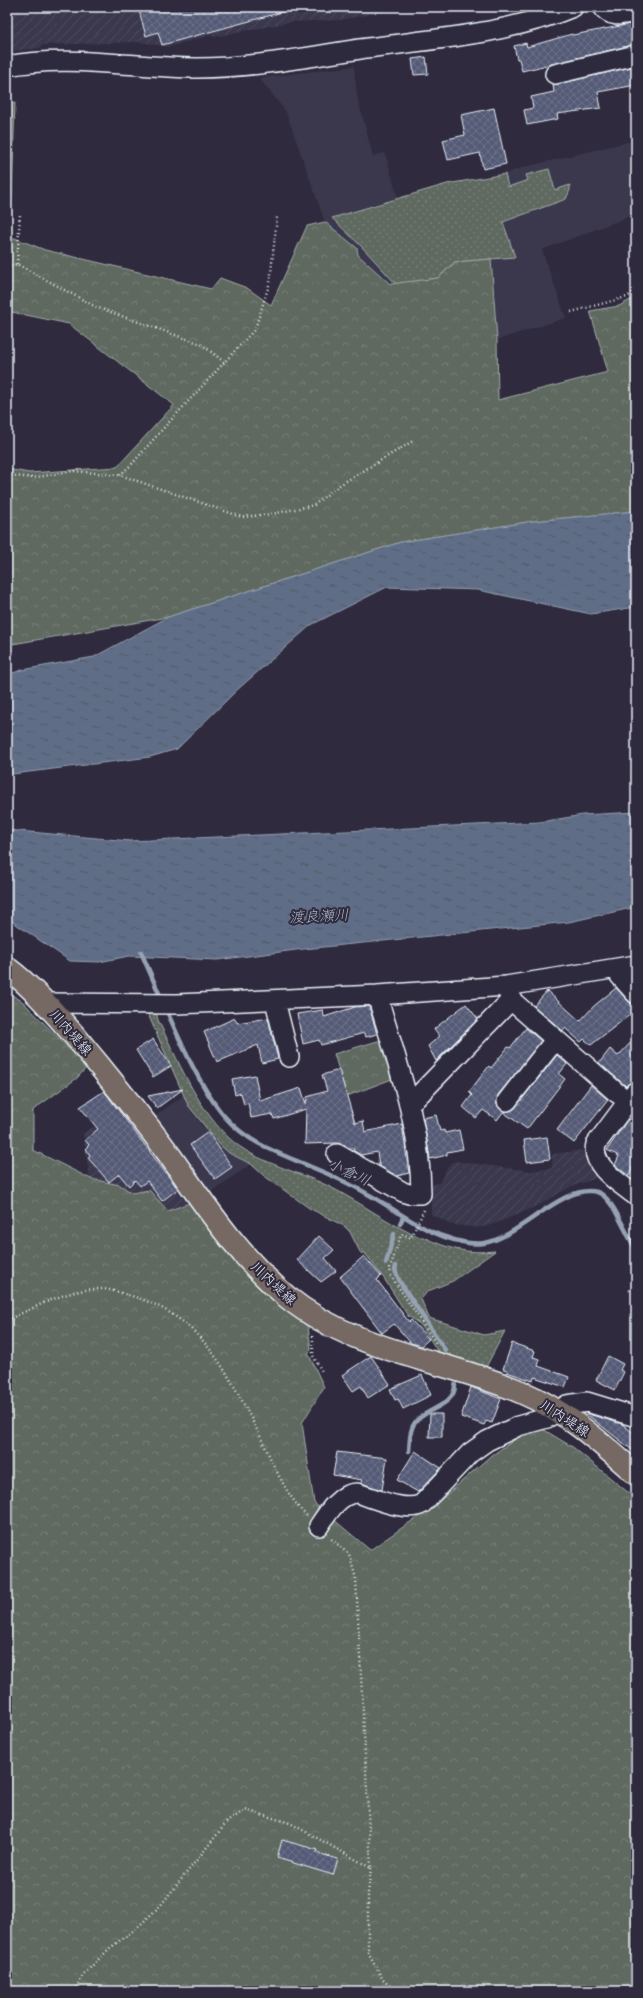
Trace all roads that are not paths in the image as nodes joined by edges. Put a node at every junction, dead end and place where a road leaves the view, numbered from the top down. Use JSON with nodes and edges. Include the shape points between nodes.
{"nodes":[{"id":1,"x":573,"y":7,"type":"edge"},
{"id":2,"x":603,"y":7,"type":"edge"},
{"id":3,"x":636,"y":12,"type":"edge"},
{"id":4,"x":636,"y":55,"type":"edge"},
{"id":5,"x":7,"y":66,"type":"edge"},
{"id":6,"x":554,"y":74,"type":"dead end"},
{"id":7,"x":627,"y":967,"type":"edge"},
{"id":8,"x":7,"y":968,"type":"edge"},
{"id":9,"x":508,"y":993,"type":"junction"},
{"id":10,"x":636,"y":994,"type":"edge"},
{"id":11,"x":377,"y":995,"type":"junction"},
{"id":12,"x":275,"y":1001,"type":"junction"},
{"id":13,"x":47,"y":1003,"type":"junction"},
{"id":14,"x":555,"y":1040,"type":"junction"},
{"id":15,"x":289,"y":1057,"type":"dead end"},
{"id":16,"x":633,"y":1100,"type":"edge"},
{"id":17,"x":507,"y":1101,"type":"dead end"},
{"id":18,"x":409,"y":1102,"type":"junction"},
{"id":19,"x":337,"y":1154,"type":"dead end"},
{"id":20,"x":636,"y":1196,"type":"edge"},
{"id":21,"x":557,"y":1410,"type":"junction"},
{"id":22,"x":636,"y":1417,"type":"edge"},
{"id":23,"x":636,"y":1474,"type":"edge"},
{"id":24,"x":319,"y":1526,"type":"road end"}],
"edges":[{"from":1,"to":5,"type":"street","via":[[533,21],[487,31],[235,67],[171,68],[77,61]]},
{"from":2,"to":3,"type":"street","via":[[612,15]]},
{"from":4,"to":6,"type":"street"},
{"from":7,"to":9,"type":"street"},
{"from":7,"to":10,"type":"street","via":[[620,976]]},
{"from":8,"to":13,"type":"main road","name":"川内堤線"},
{"from":9,"to":11,"type":"street"},
{"from":9,"to":14,"type":"street"},
{"from":9,"to":18,"type":"street","via":[[417,1097]]},
{"from":11,"to":12,"type":"street"},
{"from":11,"to":18,"type":"street"},
{"from":12,"to":13,"type":"street","via":[[177,1004]]},
{"from":12,"to":15,"type":"street"},
{"from":13,"to":21,"type":"main road","name":"川内堤線","via":[[129,1100],[213,1218],[269,1280],[311,1314],[355,1337],[506,1386]]},
{"from":14,"to":16,"type":"street"},
{"from":14,"to":17,"type":"street"},
{"from":16,"to":20,"type":"street","via":[[596,1144],[595,1155],[608,1173]]},
{"from":18,"to":19,"type":"street","via":[[421,1165],[421,1194],[403,1192]]},
{"from":21,"to":22,"type":"street","via":[[587,1402]]},
{"from":21,"to":23,"type":"main road","name":"川内堤線","via":[[587,1431]]},
{"from":21,"to":24,"type":"street","via":[[546,1418],[518,1426],[487,1441],[470,1453],[417,1507],[404,1508],[357,1493],[349,1493],[338,1502]]}]}
